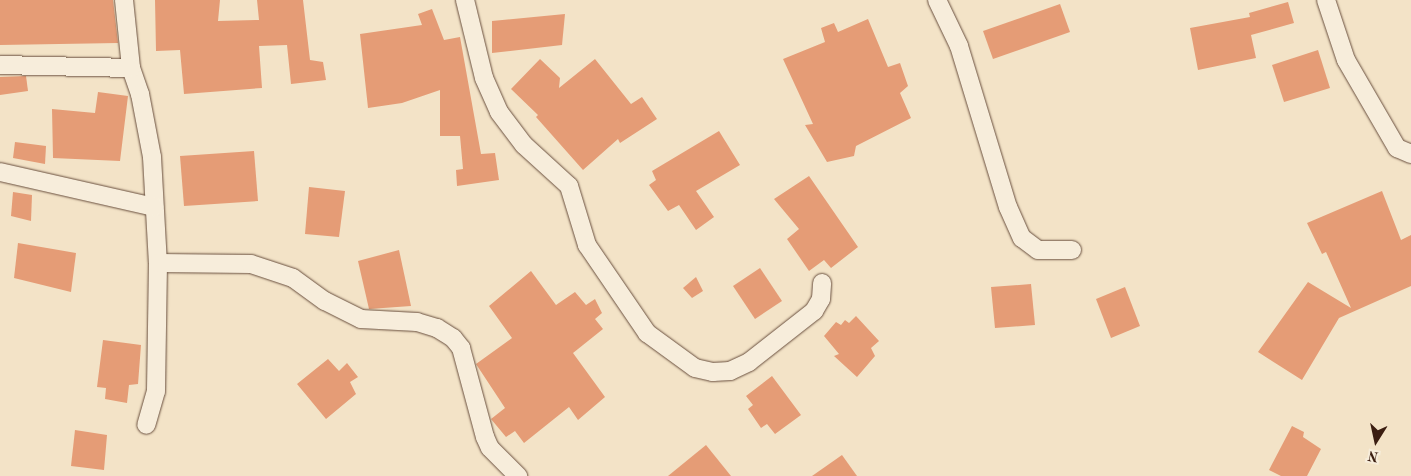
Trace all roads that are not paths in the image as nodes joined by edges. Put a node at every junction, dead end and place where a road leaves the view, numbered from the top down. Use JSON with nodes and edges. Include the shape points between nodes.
{"nodes":[{"id":1,"x":124,"y":0,"type":"edge"},
{"id":2,"x":465,"y":0,"type":"edge"},
{"id":3,"x":936,"y":0,"type":"edge"},
{"id":4,"x":1326,"y":0,"type":"edge"},
{"id":5,"x":0,"y":65,"type":"edge"},
{"id":6,"x":131,"y":68,"type":"junction"},
{"id":7,"x":1411,"y":154,"type":"edge"},
{"id":8,"x":0,"y":172,"type":"edge"},
{"id":9,"x":154,"y":207,"type":"junction"},
{"id":10,"x":1072,"y":250,"type":"dead end"},
{"id":11,"x":158,"y":263,"type":"junction"},
{"id":12,"x":822,"y":284,"type":"dead end"},
{"id":13,"x":146,"y":425,"type":"dead end"},
{"id":14,"x":518,"y":476,"type":"edge"}],
"edges":[{"from":1,"to":6,"type":"street"},
{"from":2,"to":12,"type":"street","via":[[484,78],[499,112],[524,146],[569,186],[587,245],[647,333],[695,368],[713,372],[730,370],[749,362],[814,311],[821,299]]},
{"from":3,"to":10,"type":"street","via":[[959,46],[1008,207],[1022,238],[1038,250]]},
{"from":4,"to":7,"type":"street","via":[[1346,60],[1397,148]]},
{"from":5,"to":6,"type":"street"},
{"from":6,"to":9,"type":"street","via":[[140,94],[152,157]]},
{"from":8,"to":9,"type":"street"},
{"from":9,"to":11,"type":"street"},
{"from":11,"to":13,"type":"street","via":[[156,391]]},
{"from":11,"to":14,"type":"street","via":[[251,264],[293,278],[324,301],[361,319],[417,322],[437,328],[453,338],[461,348],[485,437],[490,448]]}]}
